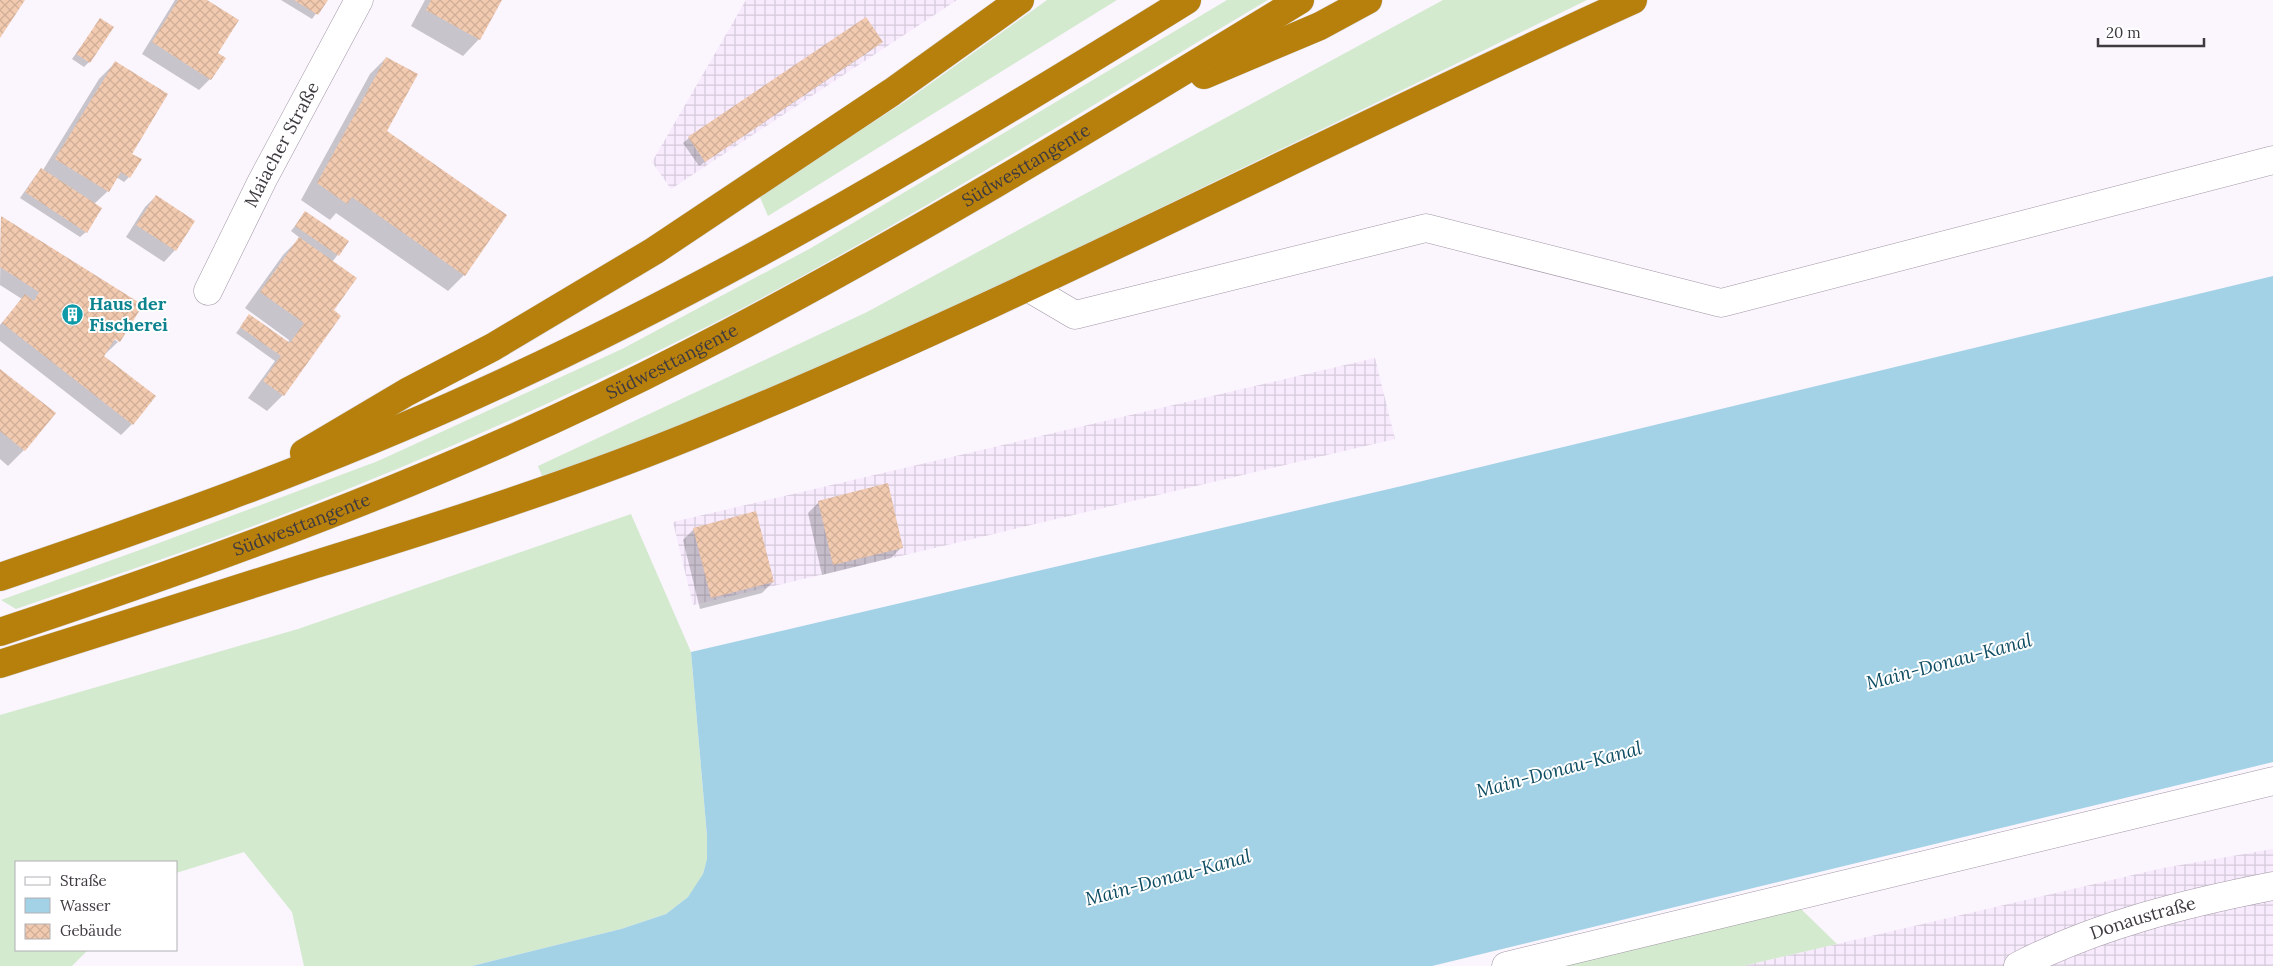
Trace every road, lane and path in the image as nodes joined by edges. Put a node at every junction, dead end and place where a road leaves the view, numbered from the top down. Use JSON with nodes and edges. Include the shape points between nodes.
{"nodes":[{"id":1,"x":359,"y":0,"type":"edge"},
{"id":2,"x":1020,"y":0,"type":"edge"},
{"id":3,"x":1187,"y":0,"type":"edge"},
{"id":4,"x":1300,"y":0,"type":"edge"},
{"id":5,"x":1368,"y":0,"type":"edge"},
{"id":6,"x":1632,"y":0,"type":"edge"},
{"id":7,"x":1126,"y":107,"type":"junction"},
{"id":8,"x":2273,"y":160,"type":"edge"},
{"id":9,"x":1029,"y":288,"type":"junction"},
{"id":10,"x":208,"y":292,"type":"dead end"},
{"id":11,"x":229,"y":498,"type":"junction"},
{"id":12,"x":0,"y":578,"type":"edge"},
{"id":13,"x":0,"y":632,"type":"edge"},
{"id":14,"x":0,"y":664,"type":"edge"},
{"id":15,"x":2273,"y":781,"type":"edge"},
{"id":16,"x":2273,"y":886,"type":"edge"},
{"id":17,"x":1506,"y":966,"type":"edge"},
{"id":18,"x":2018,"y":966,"type":"edge"}],
"edges":[{"from":1,"to":10,"type":"street","name":"Maiacher Straße","via":[[262,181]]},
{"from":2,"to":11,"type":"highway","via":[[892,92],[654,251],[501,342],[406,392]]},
{"from":3,"to":11,"type":"highway","via":[[884,182],[642,315],[420,420]]},
{"from":4,"to":7,"type":"highway","name":"Südwesttangente"},
{"from":5,"to":7,"type":"highway","via":[[1320,26]]},
{"from":6,"to":9,"type":"highway"},
{"from":7,"to":13,"type":"highway","name":"Südwesttangente","via":[[806,292],[561,415],[420,479],[303,525],[189,569]]},
{"from":8,"to":9,"type":"street","via":[[1721,303],[1426,228],[1075,315]]},
{"from":9,"to":14,"type":"highway","via":[[707,430],[609,468],[438,526]]},
{"from":11,"to":12,"type":"highway"},
{"from":15,"to":17,"type":"street"},
{"from":16,"to":18,"type":"street","name":"Donaustraße","via":[[2175,908],[2062,946]]}]}
